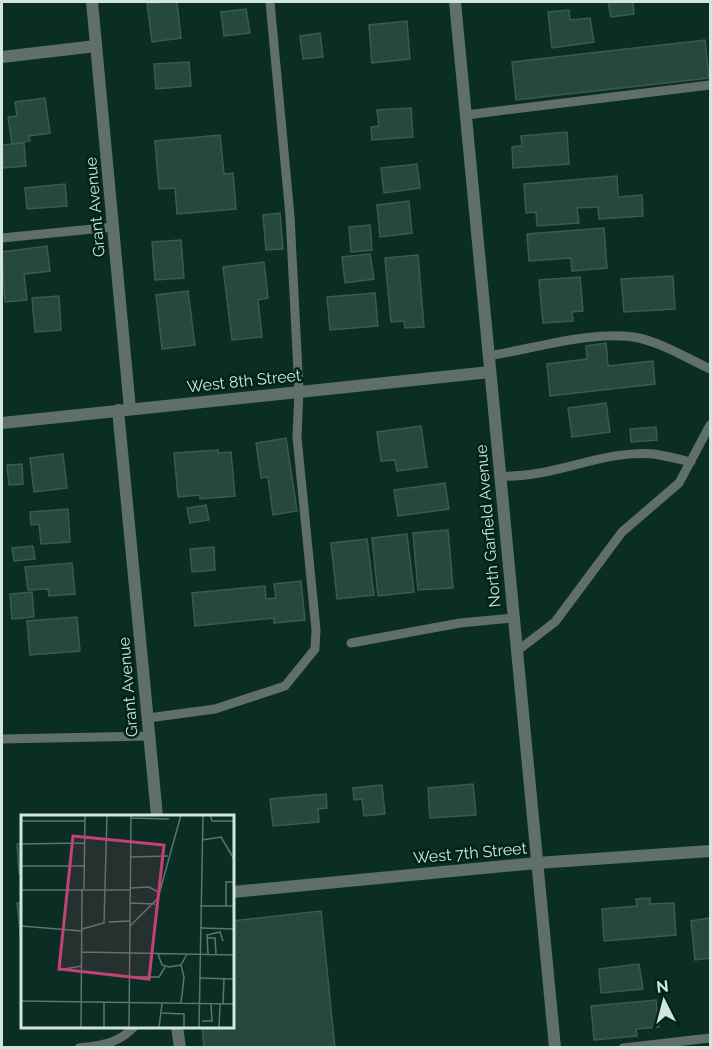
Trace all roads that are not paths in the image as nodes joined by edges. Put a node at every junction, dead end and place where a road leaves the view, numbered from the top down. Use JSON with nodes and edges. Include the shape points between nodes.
{"nodes":[{"id":1,"x":92,"y":2,"type":"edge"},
{"id":2,"x":270,"y":2,"type":"edge"},
{"id":3,"x":455,"y":2,"type":"edge"},
{"id":4,"x":96,"y":46,"type":"junction"},
{"id":5,"x":2,"y":57,"type":"edge"},
{"id":6,"x":711,"y":85,"type":"edge"},
{"id":7,"x":466,"y":115,"type":"junction"},
{"id":8,"x":113,"y":227,"type":"junction"},
{"id":9,"x":2,"y":238,"type":"edge"},
{"id":10,"x":488,"y":356,"type":"junction"},
{"id":11,"x":711,"y":369,"type":"edge"},
{"id":12,"x":490,"y":372,"type":"junction"},
{"id":13,"x":299,"y":391,"type":"junction"},
{"id":14,"x":124,"y":410,"type":"junction"},
{"id":15,"x":2,"y":423,"type":"edge"},
{"id":16,"x":711,"y":425,"type":"edge"},
{"id":17,"x":691,"y":462,"type":"junction"},
{"id":18,"x":500,"y":476,"type":"junction"},
{"id":19,"x":513,"y":618,"type":"junction"},
{"id":20,"x":351,"y":643,"type":"dead end"},
{"id":21,"x":517,"y":651,"type":"junction"},
{"id":22,"x":148,"y":718,"type":"junction"},
{"id":23,"x":149,"y":736,"type":"junction"},
{"id":24,"x":2,"y":739,"type":"edge"},
{"id":25,"x":157,"y":815,"type":"edge"},
{"id":26,"x":711,"y":851,"type":"edge"},
{"id":27,"x":537,"y":864,"type":"junction"},
{"id":28,"x":234,"y":892,"type":"edge"},
{"id":29,"x":133,"y":1028,"type":"edge"},
{"id":30,"x":177,"y":1028,"type":"edge"},
{"id":31,"x":711,"y":1038,"type":"edge"},
{"id":32,"x":79,"y":1047,"type":"edge"},
{"id":33,"x":180,"y":1047,"type":"edge"},
{"id":34,"x":555,"y":1047,"type":"edge"},
{"id":35,"x":623,"y":1047,"type":"edge"}],
"edges":[{"from":1,"to":4,"type":"street","name":"Grant Avenue"},
{"from":2,"to":13,"type":"lane","via":[[290,216]]},
{"from":3,"to":7,"type":"street","name":"North Garfield Avenue"},
{"from":4,"to":5,"type":"street"},
{"from":4,"to":8,"type":"street","name":"Grant Avenue"},
{"from":6,"to":7,"type":"lane"},
{"from":7,"to":10,"type":"street","name":"North Garfield Avenue"},
{"from":8,"to":9,"type":"lane"},
{"from":8,"to":14,"type":"street","name":"Grant Avenue"},
{"from":10,"to":11,"type":"lane","via":[[597,338],[636,338],[655,342]]},
{"from":10,"to":12,"type":"street","name":"North Garfield Avenue"},
{"from":12,"to":13,"type":"street","name":"West 8th Street"},
{"from":12,"to":18,"type":"street","name":"North Garfield Avenue"},
{"from":13,"to":14,"type":"street","name":"West 8th Street"},
{"from":13,"to":22,"type":"lane","via":[[297,437],[315,649],[285,686],[215,710]]},
{"from":14,"to":15,"type":"street","name":"West 8th Street"},
{"from":14,"to":22,"type":"street","name":"Grant Avenue"},
{"from":16,"to":17,"type":"lane"},
{"from":17,"to":18,"type":"lane","via":[[653,454],[522,477]]},
{"from":17,"to":21,"type":"lane","via":[[679,483],[622,532],[555,622]]},
{"from":18,"to":19,"type":"street","name":"North Garfield Avenue"},
{"from":19,"to":20,"type":"lane","via":[[460,623]]},
{"from":19,"to":21,"type":"street","name":"North Garfield Avenue"},
{"from":21,"to":27,"type":"street","name":"North Garfield Avenue"},
{"from":22,"to":23,"type":"street","name":"Grant Avenue"},
{"from":23,"to":24,"type":"lane"},
{"from":23,"to":25,"type":"street","name":"Grant Avenue"},
{"from":26,"to":27,"type":"street","name":"West 7th Street"},
{"from":27,"to":28,"type":"street","name":"West 7th Street"},
{"from":27,"to":34,"type":"street","name":"North Garfield Avenue"},
{"from":29,"to":32,"type":"lane","via":[[125,1038],[111,1044]]},
{"from":30,"to":33,"type":"street"},
{"from":31,"to":35,"type":"lane"}]}
